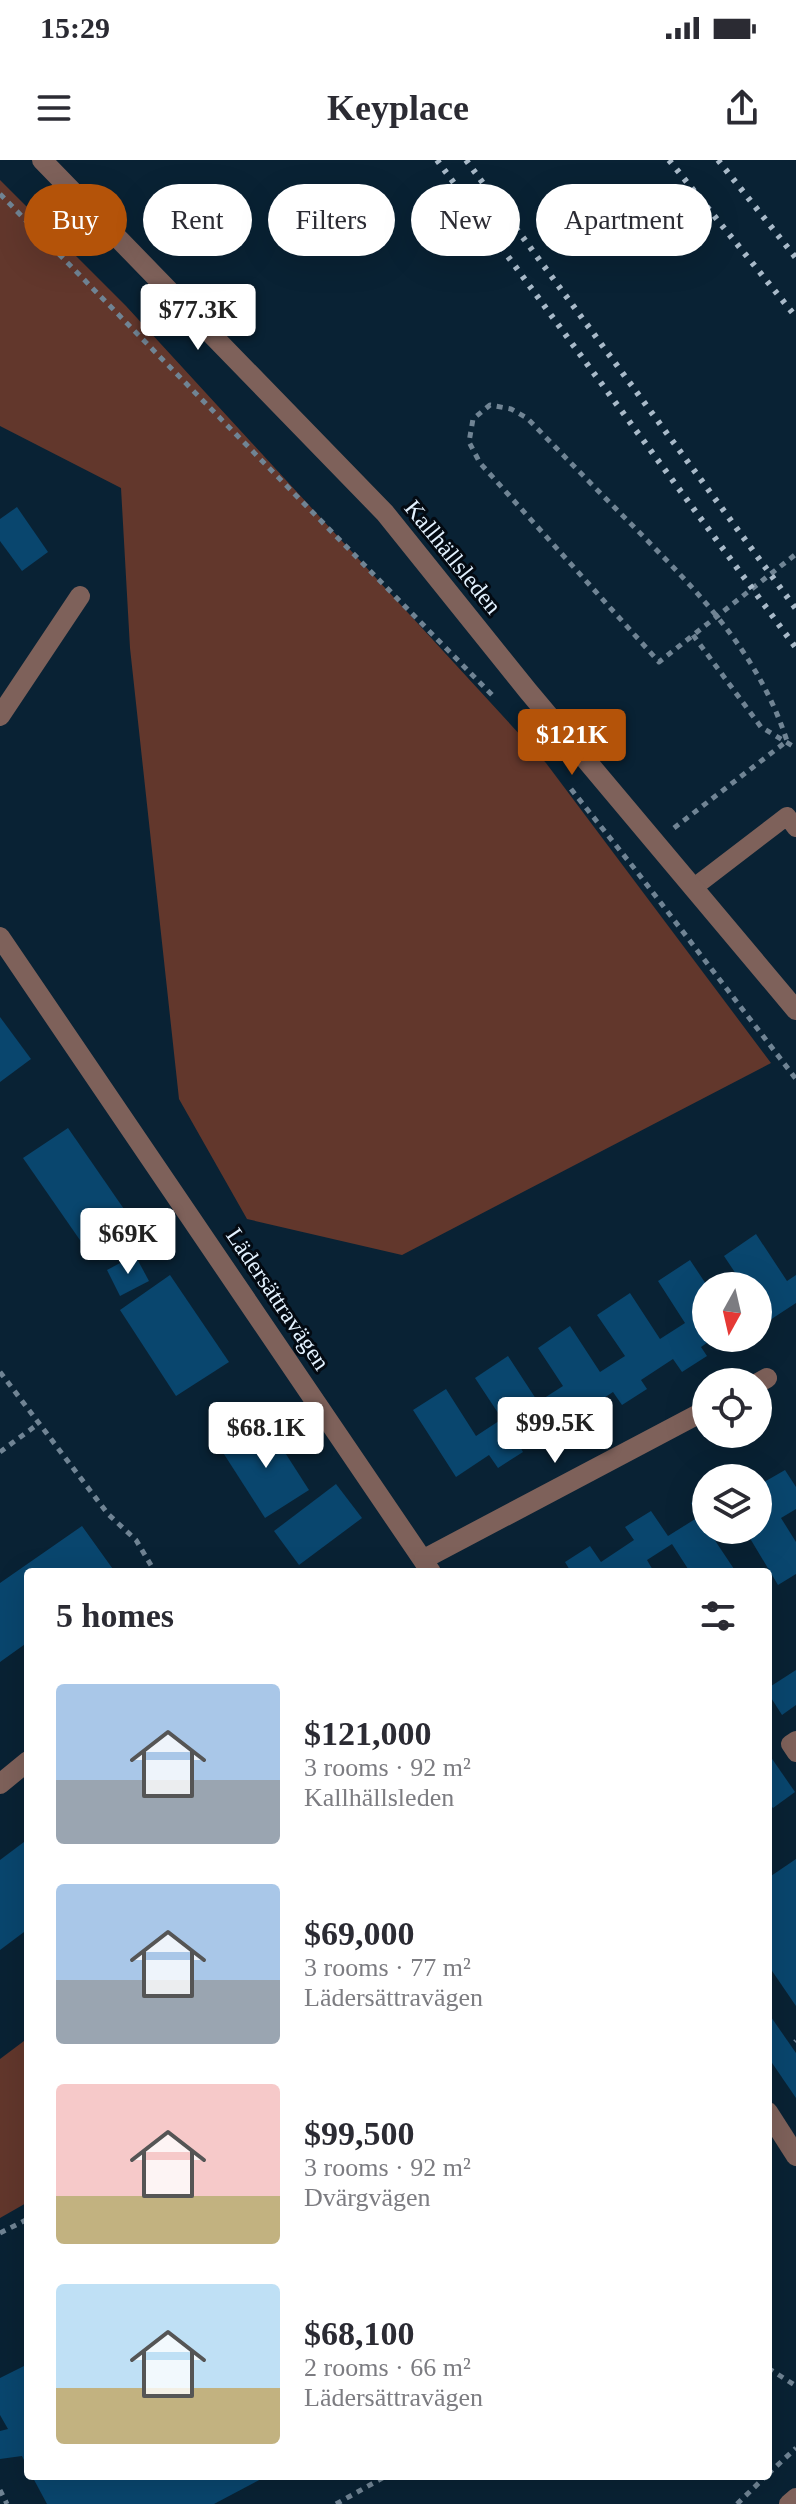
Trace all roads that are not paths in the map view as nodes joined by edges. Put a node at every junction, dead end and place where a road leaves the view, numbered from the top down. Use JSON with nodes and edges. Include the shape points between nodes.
{"nodes":[{"id":1,"x":42,"y":160,"type":"edge"},
{"id":2,"x":80,"y":596,"type":"dead end"},
{"id":3,"x":0,"y":716,"type":"edge"},
{"id":4,"x":796,"y":828,"type":"edge"},
{"id":5,"x":693,"y":888,"type":"junction"},
{"id":6,"x":0,"y":937,"type":"edge"},
{"id":7,"x":796,"y":1010,"type":"edge"},
{"id":8,"x":692,"y":1418,"type":"edge"},
{"id":9,"x":428,"y":1565,"type":"edge"},
{"id":10,"x":796,"y":1740,"type":"edge"},
{"id":11,"x":796,"y":1753,"type":"edge"},
{"id":12,"x":24,"y":1764,"type":"edge"},
{"id":13,"x":0,"y":1784,"type":"edge"},
{"id":14,"x":772,"y":2118,"type":"edge"},
{"id":15,"x":796,"y":2156,"type":"edge"},
{"id":16,"x":796,"y":2498,"type":"edge"},
{"id":17,"x":789,"y":2504,"type":"edge"}],
"edges":[{"from":1,"to":5,"type":"street","name":"Kallhällsleden","via":[[385,513]]},
{"from":2,"to":3,"type":"street"},
{"from":4,"to":5,"type":"lane","via":[[787,816]]},
{"from":5,"to":7,"type":"street","name":"Kallhällsleden"},
{"from":6,"to":9,"type":"street","name":"Lädersättravägen"},
{"from":8,"to":9,"type":"street"},
{"from":10,"to":11,"type":"lane","via":[[790,1744]]},
{"from":12,"to":13,"type":"street"},
{"from":14,"to":15,"type":"street"},
{"from":16,"to":17,"type":"street"}]}
